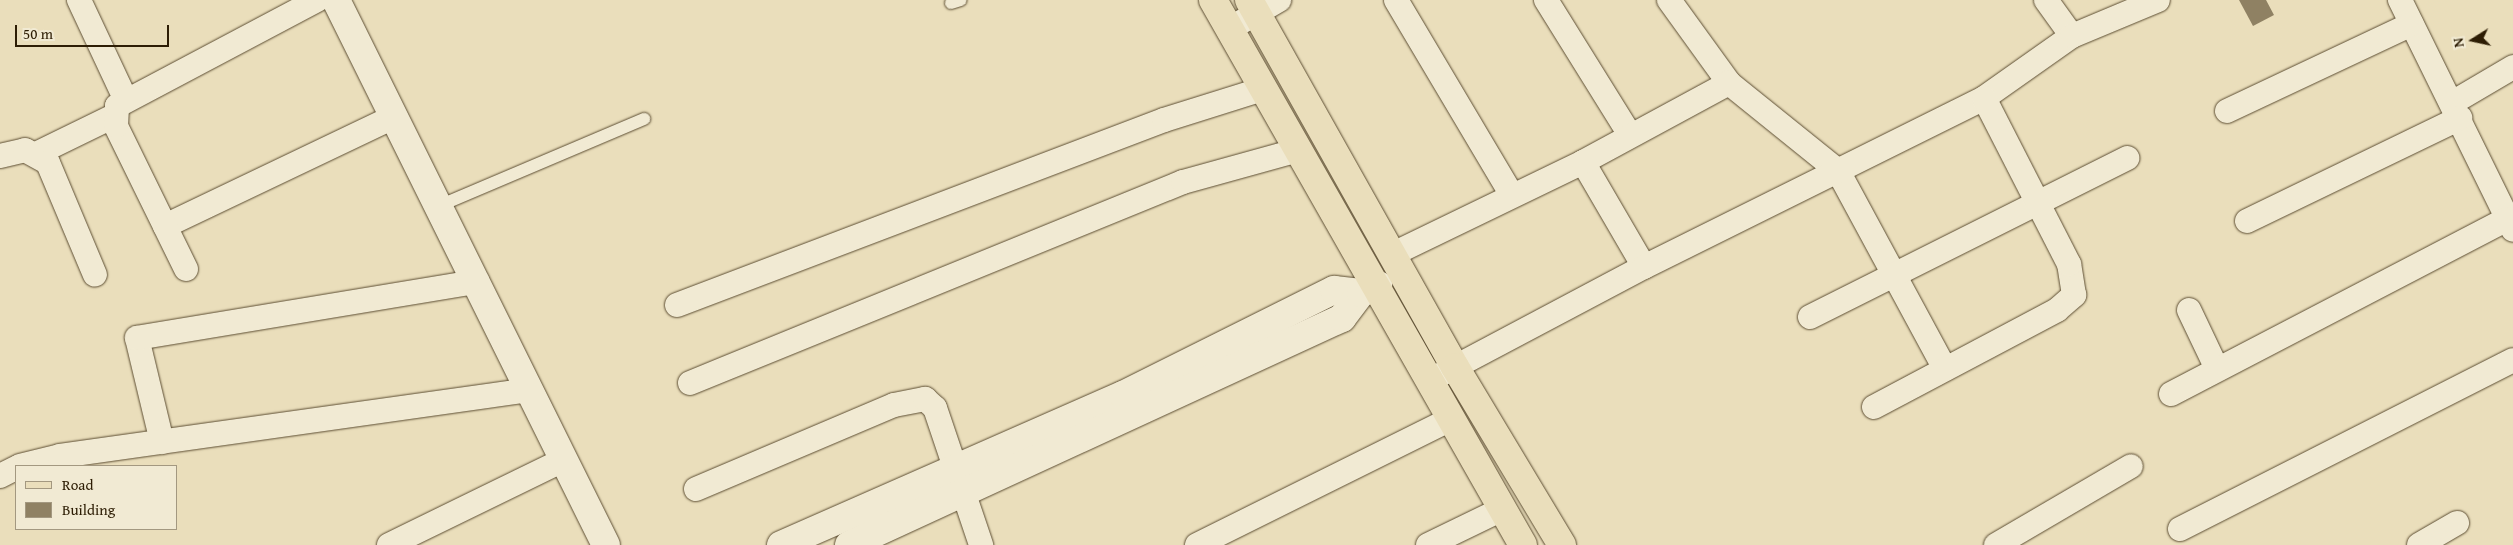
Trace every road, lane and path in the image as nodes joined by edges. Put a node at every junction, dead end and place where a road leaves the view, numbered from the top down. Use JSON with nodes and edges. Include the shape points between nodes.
{"nodes":[{"id":1,"x":79,"y":0,"type":"edge"},
{"id":2,"x":1213,"y":0,"type":"edge"},
{"id":3,"x":1396,"y":0,"type":"edge"},
{"id":4,"x":1546,"y":0,"type":"edge"},
{"id":5,"x":1669,"y":0,"type":"edge"},
{"id":6,"x":2046,"y":0,"type":"edge"},
{"id":7,"x":2158,"y":0,"type":"edge"},
{"id":8,"x":2400,"y":0,"type":"edge"},
{"id":9,"x":336,"y":1,"type":"edge"},
{"id":10,"x":1262,"y":4,"type":"edge"},
{"id":11,"x":2412,"y":24,"type":"junction"},
{"id":12,"x":1229,"y":29,"type":"junction"},
{"id":13,"x":2072,"y":36,"type":"junction"},
{"id":14,"x":2513,"y":67,"type":"edge"},
{"id":15,"x":1729,"y":83,"type":"junction"},
{"id":16,"x":1263,"y":89,"type":"junction"},
{"id":17,"x":1984,"y":98,"type":"junction"},
{"id":18,"x":119,"y":107,"type":"junction"},
{"id":19,"x":2227,"y":111,"type":"dead end"},
{"id":20,"x":2456,"y":111,"type":"junction"},
{"id":21,"x":394,"y":116,"type":"junction"},
{"id":22,"x":644,"y":119,"type":"dead end"},
{"id":23,"x":1630,"y":135,"type":"junction"},
{"id":24,"x":1298,"y":150,"type":"junction"},
{"id":25,"x":38,"y":153,"type":"junction"},
{"id":26,"x":0,"y":156,"type":"edge"},
{"id":27,"x":2127,"y":158,"type":"dead end"},
{"id":28,"x":1583,"y":162,"type":"junction"},
{"id":29,"x":1838,"y":171,"type":"junction"},
{"id":30,"x":1512,"y":195,"type":"junction"},
{"id":31,"x":2036,"y":204,"type":"junction"},
{"id":32,"x":439,"y":206,"type":"junction"},
{"id":33,"x":2248,"y":221,"type":"dead end"},
{"id":34,"x":2510,"y":224,"type":"edge"},
{"id":35,"x":165,"y":226,"type":"junction"},
{"id":36,"x":1396,"y":264,"type":"junction"},
{"id":37,"x":1644,"y":267,"type":"junction"},
{"id":38,"x":186,"y":269,"type":"dead end"},
{"id":39,"x":1897,"y":273,"type":"junction"},
{"id":40,"x":95,"y":275,"type":"dead end"},
{"id":41,"x":476,"y":282,"type":"junction"},
{"id":42,"x":1369,"y":289,"type":"junction"},
{"id":43,"x":677,"y":304,"type":"dead end"},
{"id":44,"x":2189,"y":310,"type":"dead end"},
{"id":45,"x":1810,"y":317,"type":"dead end"},
{"id":46,"x":2513,"y":360,"type":"edge"},
{"id":47,"x":1455,"y":367,"type":"junction"},
{"id":48,"x":1944,"y":368,"type":"junction"},
{"id":49,"x":2217,"y":369,"type":"junction"},
{"id":50,"x":1430,"y":380,"type":"junction"},
{"id":51,"x":690,"y":383,"type":"dead end"},
{"id":52,"x":530,"y":390,"type":"junction"},
{"id":53,"x":2171,"y":394,"type":"dead end"},
{"id":54,"x":1874,"y":407,"type":"dead end"},
{"id":55,"x":1451,"y":419,"type":"junction"},
{"id":56,"x":162,"y":442,"type":"junction"},
{"id":57,"x":563,"y":460,"type":"junction"},
{"id":58,"x":26,"y":465,"type":"edge"},
{"id":59,"x":2131,"y":466,"type":"dead end"},
{"id":60,"x":15,"y":468,"type":"edge"},
{"id":61,"x":0,"y":476,"type":"edge"},
{"id":62,"x":958,"y":484,"type":"junction"},
{"id":63,"x":696,"y":489,"type":"dead end"},
{"id":64,"x":1502,"y":509,"type":"junction"},
{"id":65,"x":2457,"y":523,"type":"dead end"},
{"id":66,"x":2180,"y":529,"type":"dead end"},
{"id":67,"x":389,"y":545,"type":"edge"},
{"id":68,"x":606,"y":545,"type":"edge"},
{"id":69,"x":782,"y":545,"type":"edge"},
{"id":70,"x":849,"y":545,"type":"edge"},
{"id":71,"x":982,"y":545,"type":"edge"},
{"id":72,"x":1196,"y":545,"type":"edge"},
{"id":73,"x":1428,"y":545,"type":"edge"},
{"id":74,"x":1523,"y":545,"type":"edge"},
{"id":75,"x":1562,"y":545,"type":"edge"},
{"id":76,"x":1996,"y":545,"type":"edge"},
{"id":77,"x":2419,"y":545,"type":"edge"}],
"edges":[{"from":1,"to":18,"type":"street"},
{"from":2,"to":12,"type":"main road"},
{"from":3,"to":30,"type":"street"},
{"from":4,"to":23,"type":"street"},
{"from":5,"to":15,"type":"street"},
{"from":6,"to":13,"type":"street"},
{"from":7,"to":13,"type":"street"},
{"from":8,"to":11,"type":"street"},
{"from":9,"to":18,"type":"street"},
{"from":9,"to":21,"type":"street"},
{"from":10,"to":12,"type":"street"},
{"from":10,"to":36,"type":"main road"},
{"from":11,"to":19,"type":"street"},
{"from":11,"to":20,"type":"street"},
{"from":12,"to":16,"type":"main road"},
{"from":13,"to":17,"type":"street"},
{"from":14,"to":20,"type":"street"},
{"from":15,"to":23,"type":"street"},
{"from":15,"to":29,"type":"street"},
{"from":16,"to":24,"type":"main road"},
{"from":16,"to":43,"type":"street","via":[[1155,123]]},
{"from":17,"to":29,"type":"street"},
{"from":17,"to":31,"type":"street"},
{"from":18,"to":25,"type":"street"},
{"from":18,"to":35,"type":"street"},
{"from":20,"to":33,"type":"street"},
{"from":20,"to":34,"type":"street"},
{"from":21,"to":32,"type":"street"},
{"from":21,"to":35,"type":"street"},
{"from":22,"to":32,"type":"lane"},
{"from":23,"to":28,"type":"street"},
{"from":24,"to":42,"type":"main road"},
{"from":24,"to":51,"type":"street","via":[[1183,182]]},
{"from":25,"to":26,"type":"street","via":[[25,150]]},
{"from":25,"to":40,"type":"street","via":[[48,163]]},
{"from":27,"to":31,"type":"street"},
{"from":28,"to":30,"type":"street"},
{"from":28,"to":37,"type":"street"},
{"from":29,"to":37,"type":"street"},
{"from":29,"to":39,"type":"street"},
{"from":30,"to":36,"type":"street"},
{"from":31,"to":39,"type":"street"},
{"from":31,"to":48,"type":"street","via":[[2070,264],[2074,295],[2057,310]]},
{"from":32,"to":41,"type":"street"},
{"from":34,"to":49,"type":"street"},
{"from":35,"to":38,"type":"street"},
{"from":36,"to":42,"type":"street"},
{"from":36,"to":47,"type":"main road"},
{"from":37,"to":47,"type":"street"},
{"from":39,"to":45,"type":"street"},
{"from":39,"to":48,"type":"street"},
{"from":41,"to":52,"type":"street"},
{"from":41,"to":56,"type":"street","via":[[137,338]]},
{"from":42,"to":50,"type":"main road"},
{"from":42,"to":62,"type":"street","via":[[1342,318]]},
{"from":44,"to":49,"type":"street"},
{"from":46,"to":66,"type":"street"},
{"from":47,"to":50,"type":"street"},
{"from":47,"to":75,"type":"main road"},
{"from":48,"to":54,"type":"street"},
{"from":49,"to":53,"type":"street"},
{"from":50,"to":55,"type":"main road"},
{"from":52,"to":56,"type":"street"},
{"from":52,"to":57,"type":"street"},
{"from":55,"to":64,"type":"main road"},
{"from":55,"to":72,"type":"street"},
{"from":56,"to":58,"type":"street"},
{"from":57,"to":67,"type":"street"},
{"from":57,"to":68,"type":"street"},
{"from":59,"to":76,"type":"street"},
{"from":60,"to":61,"type":"street"},
{"from":62,"to":63,"type":"street","via":[[935,408],[925,399],[910,399]]},
{"from":62,"to":69,"type":"street"},
{"from":62,"to":70,"type":"street"},
{"from":62,"to":71,"type":"street"},
{"from":64,"to":73,"type":"street"},
{"from":64,"to":74,"type":"main road"},
{"from":65,"to":77,"type":"street"}]}
